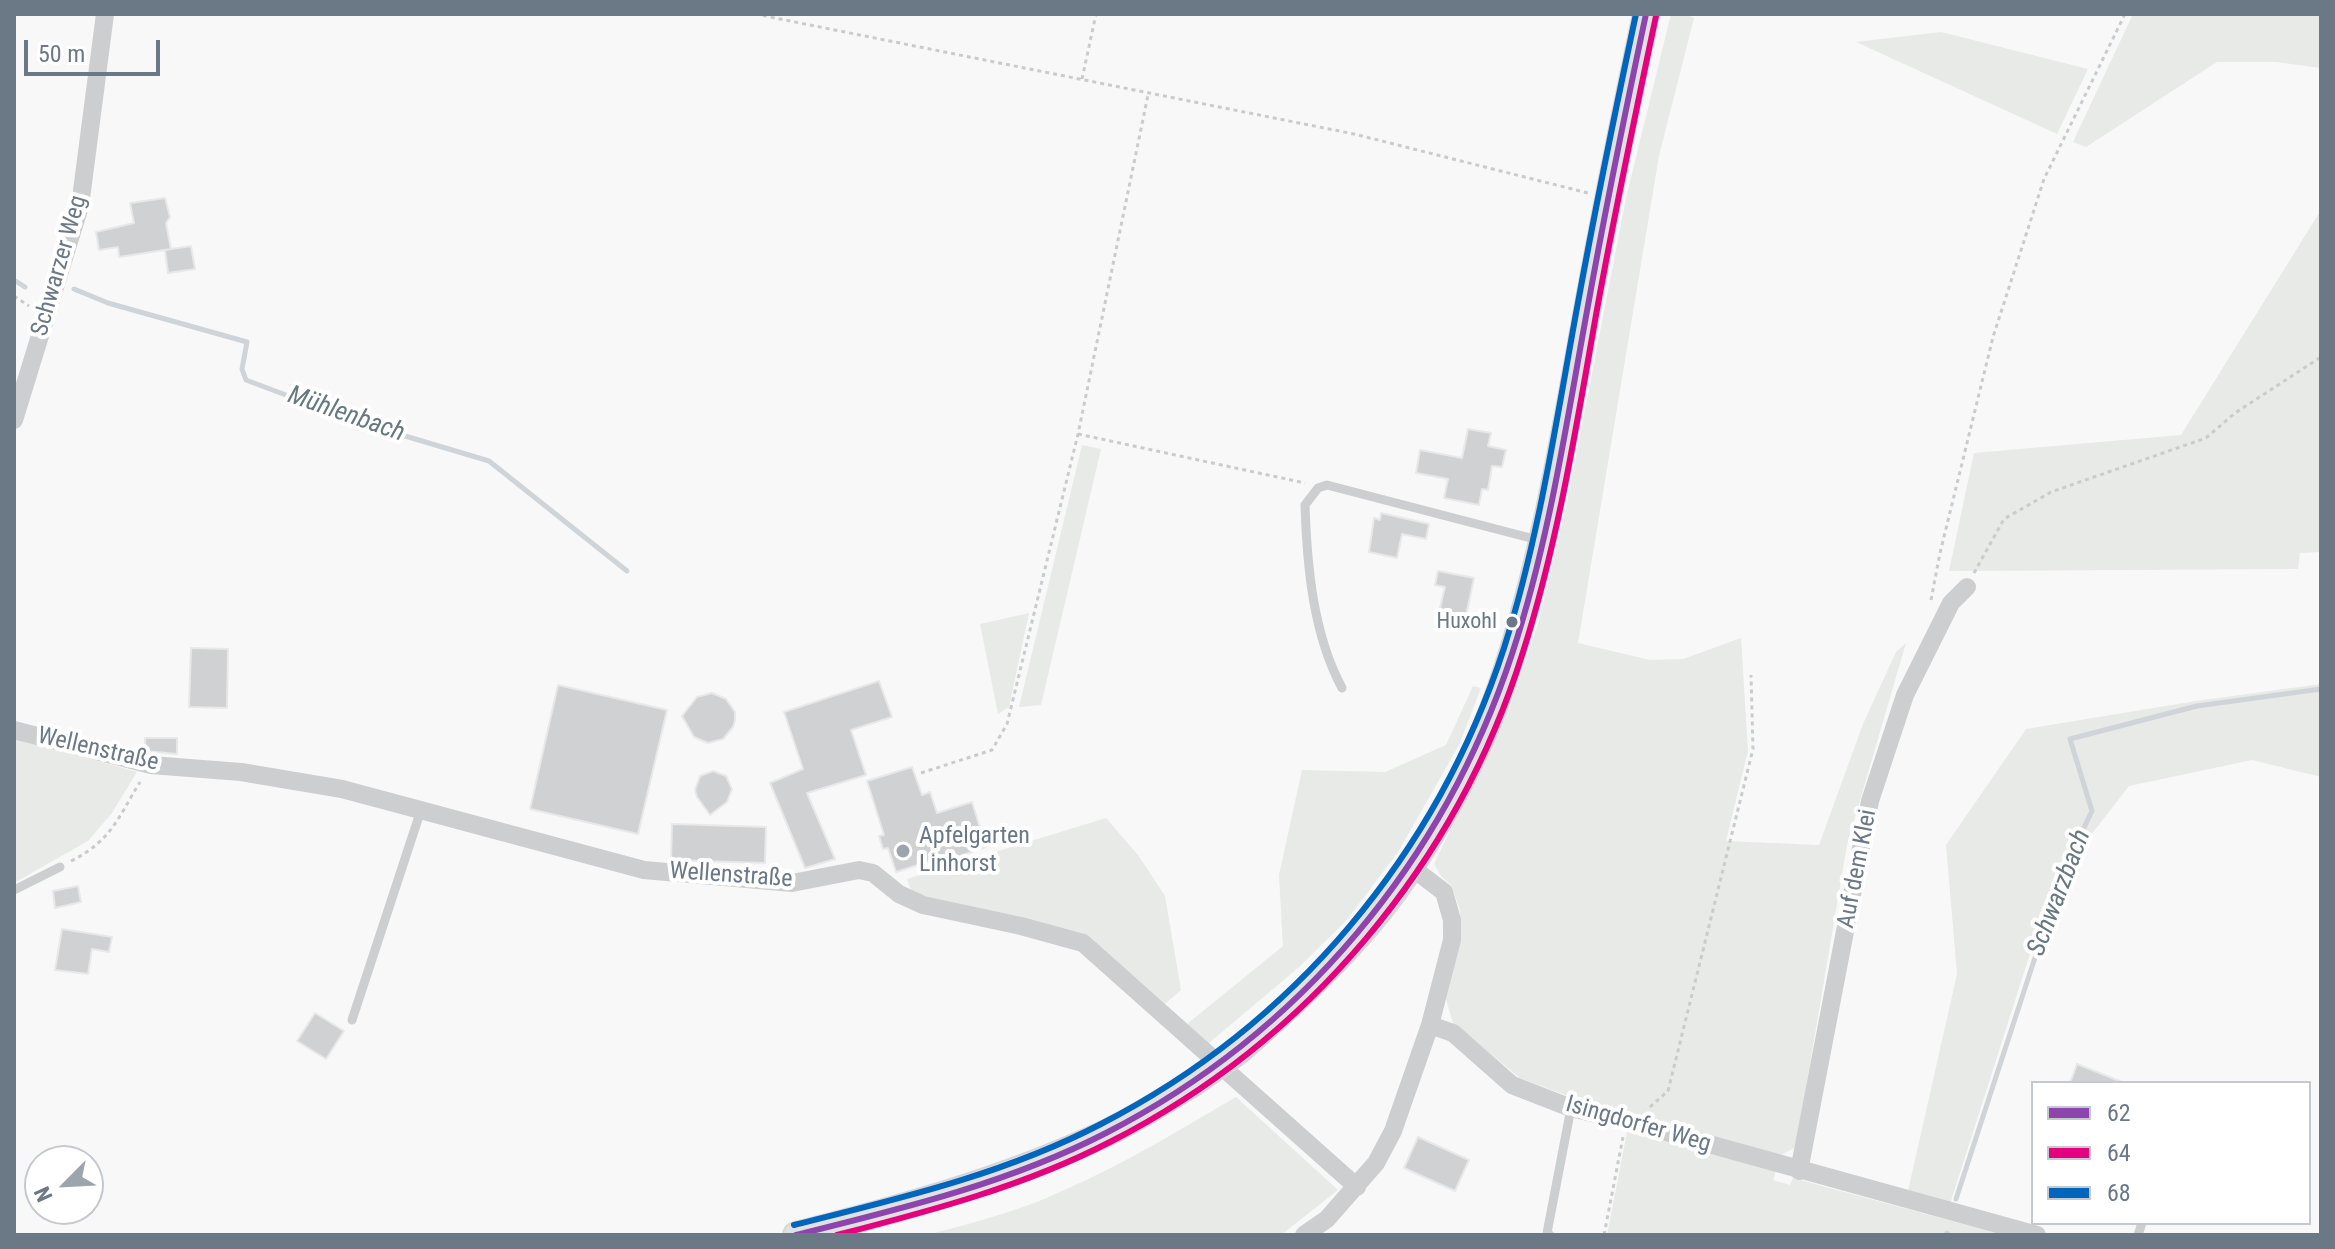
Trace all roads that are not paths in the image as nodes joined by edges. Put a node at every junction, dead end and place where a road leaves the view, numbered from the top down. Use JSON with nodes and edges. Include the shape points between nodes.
{"nodes":[{"id":1,"x":105,"y":14,"type":"edge"},
{"id":2,"x":1646,"y":14,"type":"edge"},
{"id":3,"x":14,"y":420,"type":"edge"},
{"id":4,"x":1542,"y":541,"type":"junction"},
{"id":5,"x":1967,"y":587,"type":"road end"},
{"id":6,"x":1342,"y":688,"type":"dead end"},
{"id":7,"x":14,"y":730,"type":"edge"},
{"id":8,"x":421,"y":810,"type":"junction"},
{"id":9,"x":60,"y":867,"type":"road end"},
{"id":10,"x":1411,"y":867,"type":"junction"},
{"id":11,"x":14,"y":890,"type":"edge"},
{"id":12,"x":352,"y":1020,"type":"dead end"},
{"id":13,"x":1430,"y":1025,"type":"junction"},
{"id":14,"x":1571,"y":1108,"type":"junction"},
{"id":15,"x":1799,"y":1171,"type":"junction"},
{"id":16,"x":1357,"y":1187,"type":"junction"},
{"id":17,"x":2033,"y":1229,"type":"edge"},
{"id":18,"x":1547,"y":1234,"type":"edge"},
{"id":19,"x":796,"y":1235,"type":"edge"},
{"id":20,"x":1304,"y":1235,"type":"edge"}],
"edges":[{"from":1,"to":3,"type":"street","name":"Schwarzer Weg","via":[[80,206]]},
{"from":2,"to":4,"type":"main road"},
{"from":4,"to":6,"type":"lane","via":[[1327,485],[1318,488],[1305,505],[1311,578],[1327,656]]},
{"from":4,"to":10,"type":"main road","via":[[1496,701]]},
{"from":5,"to":15,"type":"street","name":"Auf dem Klei","via":[[1951,603],[1905,695],[1870,801]]},
{"from":7,"to":8,"type":"street","name":"Wellenstraße","via":[[151,765],[241,772],[342,789]]},
{"from":8,"to":12,"type":"lane"},
{"from":8,"to":16,"type":"street","name":"Wellenstraße","via":[[644,870],[792,883],[859,870],[873,873],[923,905],[1083,943]]},
{"from":9,"to":11,"type":"lane"},
{"from":10,"to":13,"type":"street","via":[[1444,892],[1452,920],[1452,940]]},
{"from":10,"to":19,"type":"main road","bridge":true,"via":[[1318,981],[1240,1050],[1192,1084],[1105,1134],[1020,1169],[964,1190]]},
{"from":13,"to":14,"type":"street","name":"Isingdorfer Weg","via":[[1453,1033],[1512,1085]]},
{"from":13,"to":16,"type":"street","via":[[1393,1131]]},
{"from":14,"to":15,"type":"street","name":"Isingdorfer Weg"},
{"from":14,"to":18,"type":"lane"},
{"from":15,"to":17,"type":"street","name":"Isingdorfer Weg"},
{"from":16,"to":20,"type":"street"}]}
